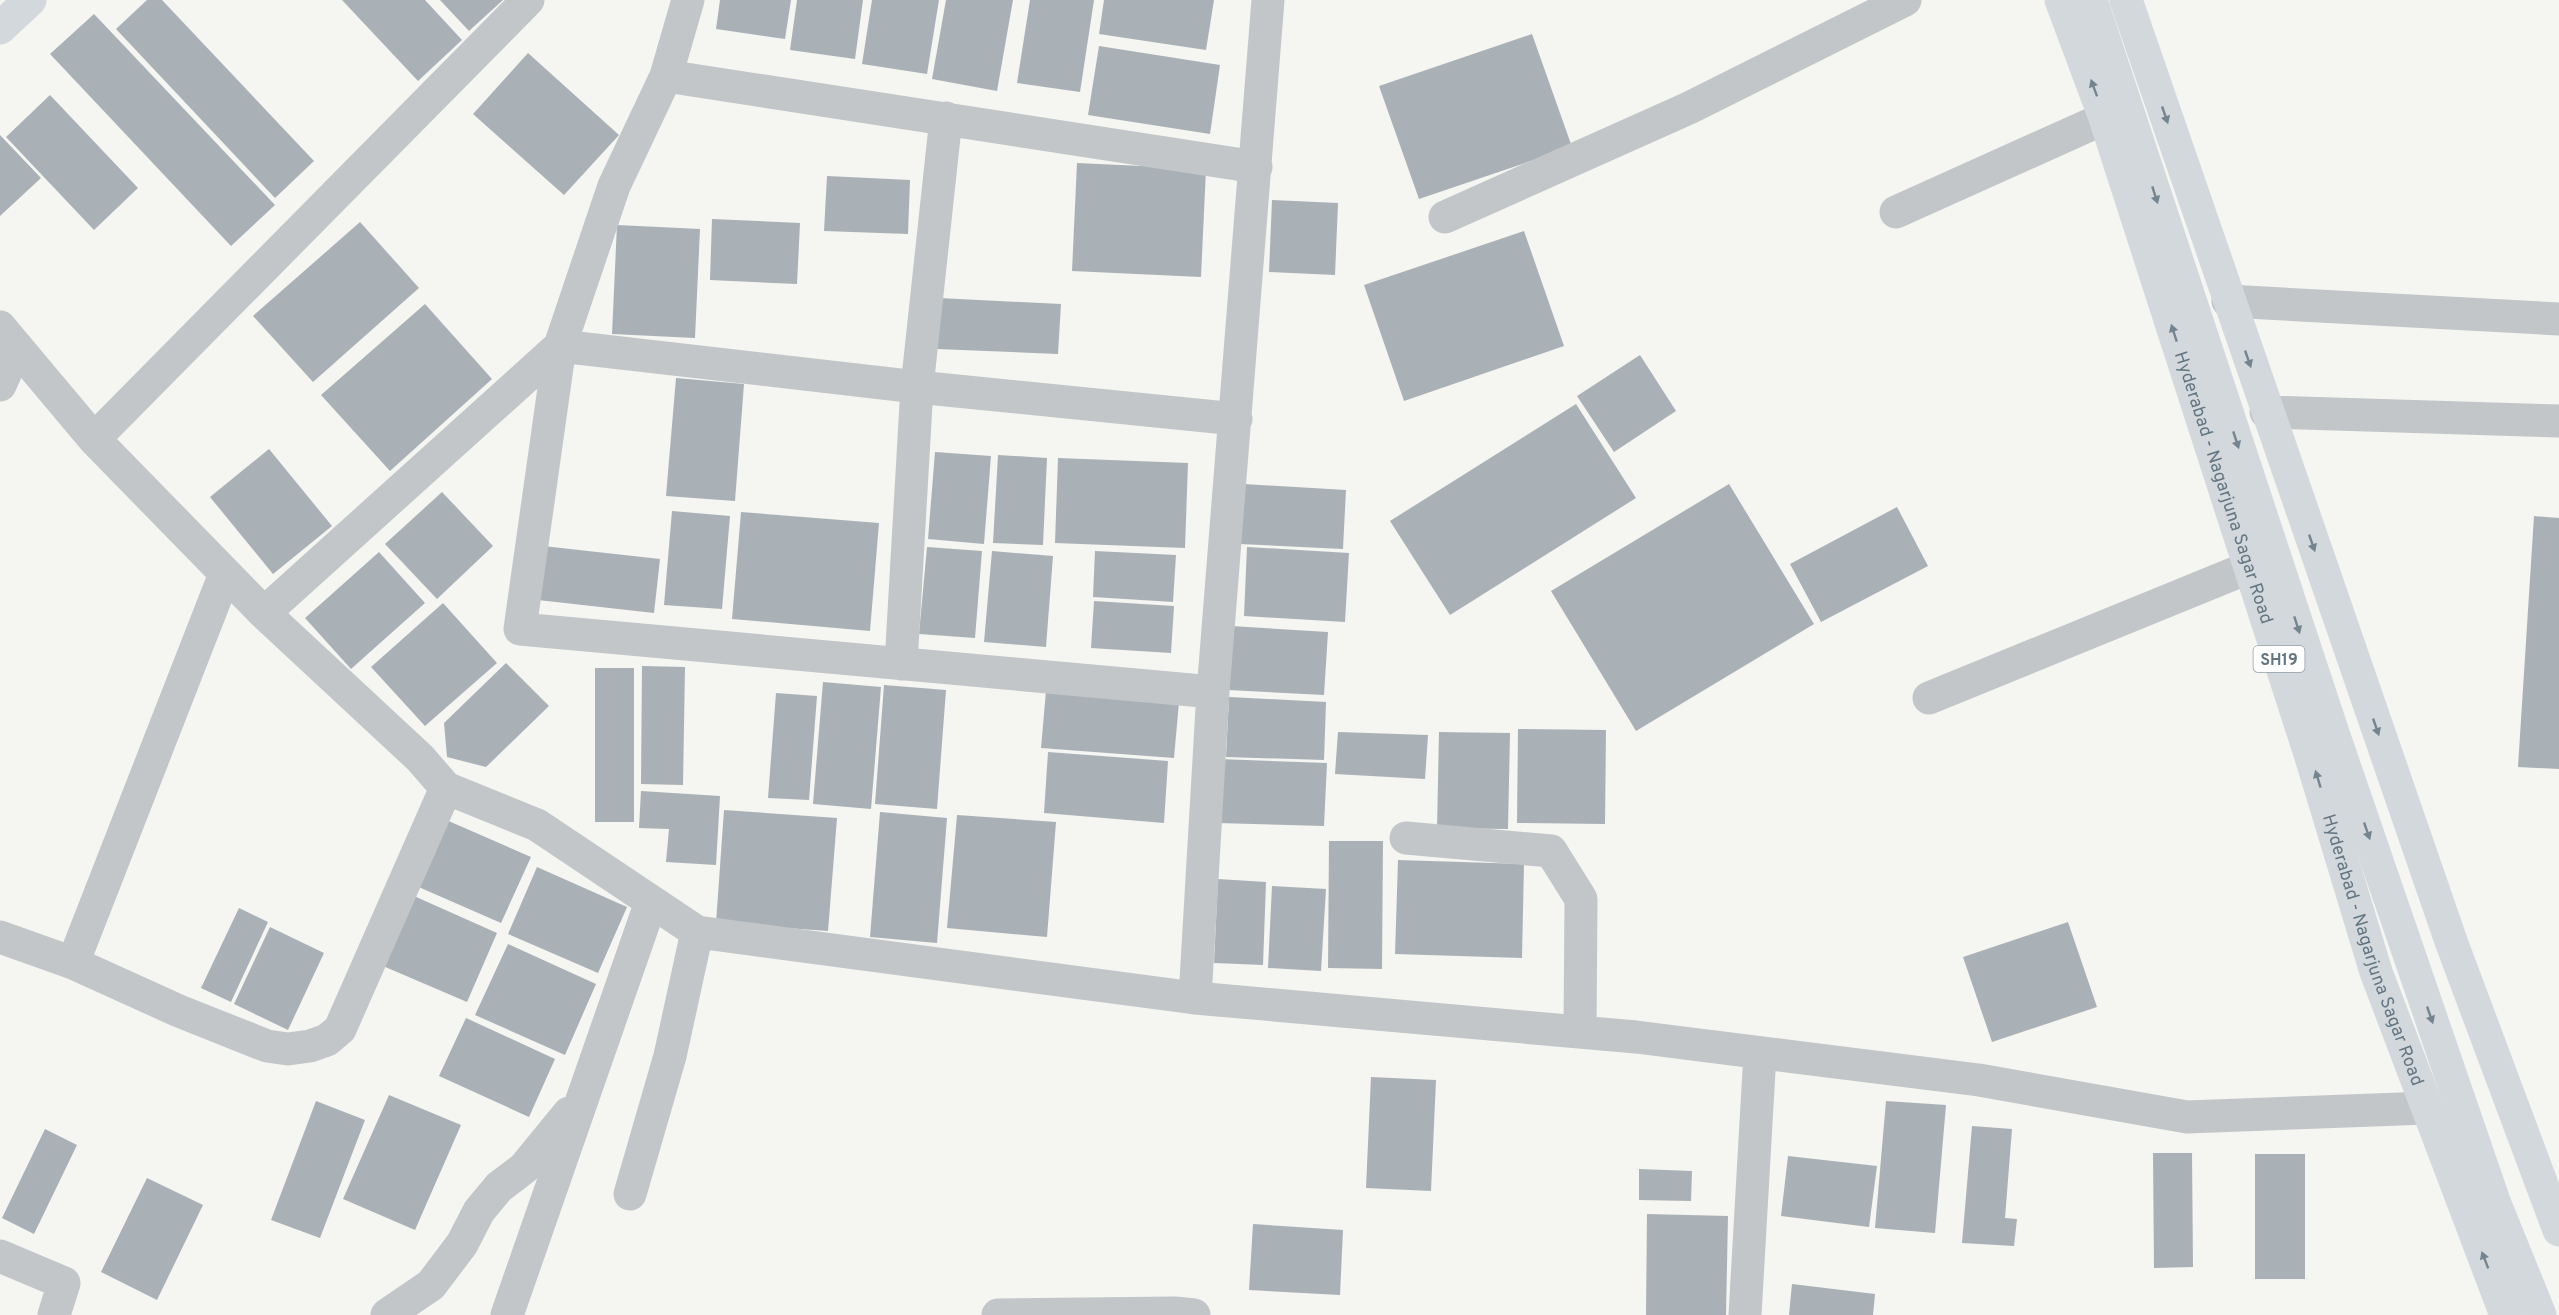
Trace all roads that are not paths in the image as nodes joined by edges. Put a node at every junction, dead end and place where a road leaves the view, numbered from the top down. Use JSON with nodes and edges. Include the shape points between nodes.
{"nodes":[{"id":1,"x":30,"y":0,"type":"edge"},
{"id":2,"x":528,"y":0,"type":"edge"},
{"id":3,"x":688,"y":0,"type":"edge"},
{"id":4,"x":1268,"y":0,"type":"edge"},
{"id":5,"x":1905,"y":0,"type":"edge"},
{"id":6,"x":2061,"y":0,"type":"edge"},
{"id":7,"x":2091,"y":0,"type":"edge"},
{"id":8,"x":2126,"y":0,"type":"edge"},
{"id":9,"x":0,"y":28,"type":"edge"},
{"id":10,"x":666,"y":75,"type":"junction"},
{"id":11,"x":946,"y":118,"type":"junction"},
{"id":12,"x":2104,"y":118,"type":"junction"},
{"id":13,"x":1256,"y":167,"type":"junction"},
{"id":14,"x":1896,"y":212,"type":"dead end"},
{"id":15,"x":1445,"y":217,"type":"dead end"},
{"id":16,"x":2228,"y":301,"type":"junction"},
{"id":17,"x":2559,"y":319,"type":"edge"},
{"id":18,"x":8,"y":337,"type":"edge"},
{"id":19,"x":560,"y":346,"type":"junction"},
{"id":20,"x":0,"y":385,"type":"edge"},
{"id":21,"x":917,"y":387,"type":"junction"},
{"id":22,"x":2266,"y":412,"type":"junction"},
{"id":23,"x":1236,"y":419,"type":"junction"},
{"id":24,"x":2559,"y":421,"type":"edge"},
{"id":25,"x":94,"y":439,"type":"junction"},
{"id":26,"x":2250,"y":567,"type":"junction"},
{"id":27,"x":225,"y":574,"type":"junction"},
{"id":28,"x":264,"y":612,"type":"junction"},
{"id":29,"x":901,"y":664,"type":"junction"},
{"id":30,"x":1213,"y":692,"type":"junction"},
{"id":31,"x":1929,"y":698,"type":"dead end"},
{"id":32,"x":446,"y":788,"type":"junction"},
{"id":33,"x":1406,"y":838,"type":"dead end"},
{"id":34,"x":651,"y":902,"type":"junction"},
{"id":35,"x":697,"y":932,"type":"junction"},
{"id":36,"x":0,"y":937,"type":"edge"},
{"id":37,"x":73,"y":963,"type":"junction"},
{"id":38,"x":1195,"y":999,"type":"junction"},
{"id":39,"x":1580,"y":1032,"type":"junction"},
{"id":40,"x":1760,"y":1053,"type":"junction"},
{"id":41,"x":581,"y":1101,"type":"junction"},
{"id":42,"x":2427,"y":1108,"type":"junction"},
{"id":43,"x":630,"y":1194,"type":"dead end"},
{"id":44,"x":2559,"y":1230,"type":"edge"},
{"id":45,"x":0,"y":1256,"type":"edge"},
{"id":46,"x":54,"y":1315,"type":"edge"},
{"id":47,"x":387,"y":1315,"type":"edge"},
{"id":48,"x":507,"y":1315,"type":"edge"},
{"id":49,"x":999,"y":1315,"type":"edge"},
{"id":50,"x":1194,"y":1315,"type":"edge"},
{"id":51,"x":1745,"y":1315,"type":"edge"},
{"id":52,"x":2505,"y":1315,"type":"edge"},
{"id":53,"x":2540,"y":1315,"type":"edge"}],
"edges":[{"from":1,"to":9,"type":"main road"},
{"from":2,"to":25,"type":"street"},
{"from":3,"to":10,"type":"street"},
{"from":4,"to":13,"type":"street"},
{"from":5,"to":15,"type":"street","via":[[1689,108]]},
{"from":12,"to":6,"type":"main road","name":"Hyderabad - Nagarjuna Sagar Road","number":"SH19","one_way":true},
{"from":7,"to":53,"type":"main road","one_way":true,"via":[[2334,736],[2495,1204]]},
{"from":8,"to":16,"type":"main road","one_way":true},
{"from":10,"to":11,"type":"street"},
{"from":10,"to":19,"type":"street","via":[[614,186]]},
{"from":11,"to":13,"type":"street"},
{"from":11,"to":21,"type":"street"},
{"from":12,"to":14,"type":"street"},
{"from":26,"to":12,"type":"main road","name":"Hyderabad - Nagarjuna Sagar Road","number":"SH19","one_way":true},
{"from":13,"to":23,"type":"street"},
{"from":16,"to":17,"type":"street"},
{"from":16,"to":22,"type":"main road","one_way":true},
{"from":18,"to":20,"type":"street"},
{"from":18,"to":25,"type":"street"},
{"from":19,"to":21,"type":"street"},
{"from":19,"to":28,"type":"street"},
{"from":19,"to":29,"type":"street","via":[[520,629]]},
{"from":21,"to":23,"type":"street"},
{"from":21,"to":29,"type":"street"},
{"from":22,"to":24,"type":"street"},
{"from":22,"to":44,"type":"main road","one_way":true,"via":[[2452,944]]},
{"from":23,"to":30,"type":"street"},
{"from":25,"to":27,"type":"street"},
{"from":26,"to":31,"type":"street"},
{"from":42,"to":26,"type":"main road","name":"Hyderabad - Nagarjuna Sagar Road","number":"SH19","one_way":true,"via":[[2376,972]]},
{"from":27,"to":28,"type":"street"},
{"from":27,"to":37,"type":"street"},
{"from":28,"to":32,"type":"street","via":[[420,758]]},
{"from":29,"to":30,"type":"street"},
{"from":30,"to":38,"type":"street"},
{"from":32,"to":34,"type":"street","via":[[537,825]]},
{"from":32,"to":37,"type":"street","via":[[340,1029],[327,1040],[288,1049],[267,1046]]},
{"from":33,"to":39,"type":"street","via":[[1551,851],[1581,899]]},
{"from":34,"to":35,"type":"street"},
{"from":34,"to":41,"type":"street"},
{"from":35,"to":38,"type":"street"},
{"from":35,"to":43,"type":"street","via":[[670,1056]]},
{"from":36,"to":37,"type":"street"},
{"from":38,"to":39,"type":"street"},
{"from":39,"to":40,"type":"street"},
{"from":40,"to":42,"type":"street","via":[[1978,1080],[2187,1117]]},
{"from":40,"to":51,"type":"street"},
{"from":41,"to":47,"type":"street","via":[[524,1168],[499,1187],[479,1211],[462,1244],[431,1285]]},
{"from":41,"to":48,"type":"street"},
{"from":52,"to":42,"type":"main road","name":"Hyderabad - Nagarjuna Sagar Road","number":"SH19","one_way":true},
{"from":45,"to":46,"type":"street","via":[[64,1283]]},
{"from":49,"to":50,"type":"street"}]}
